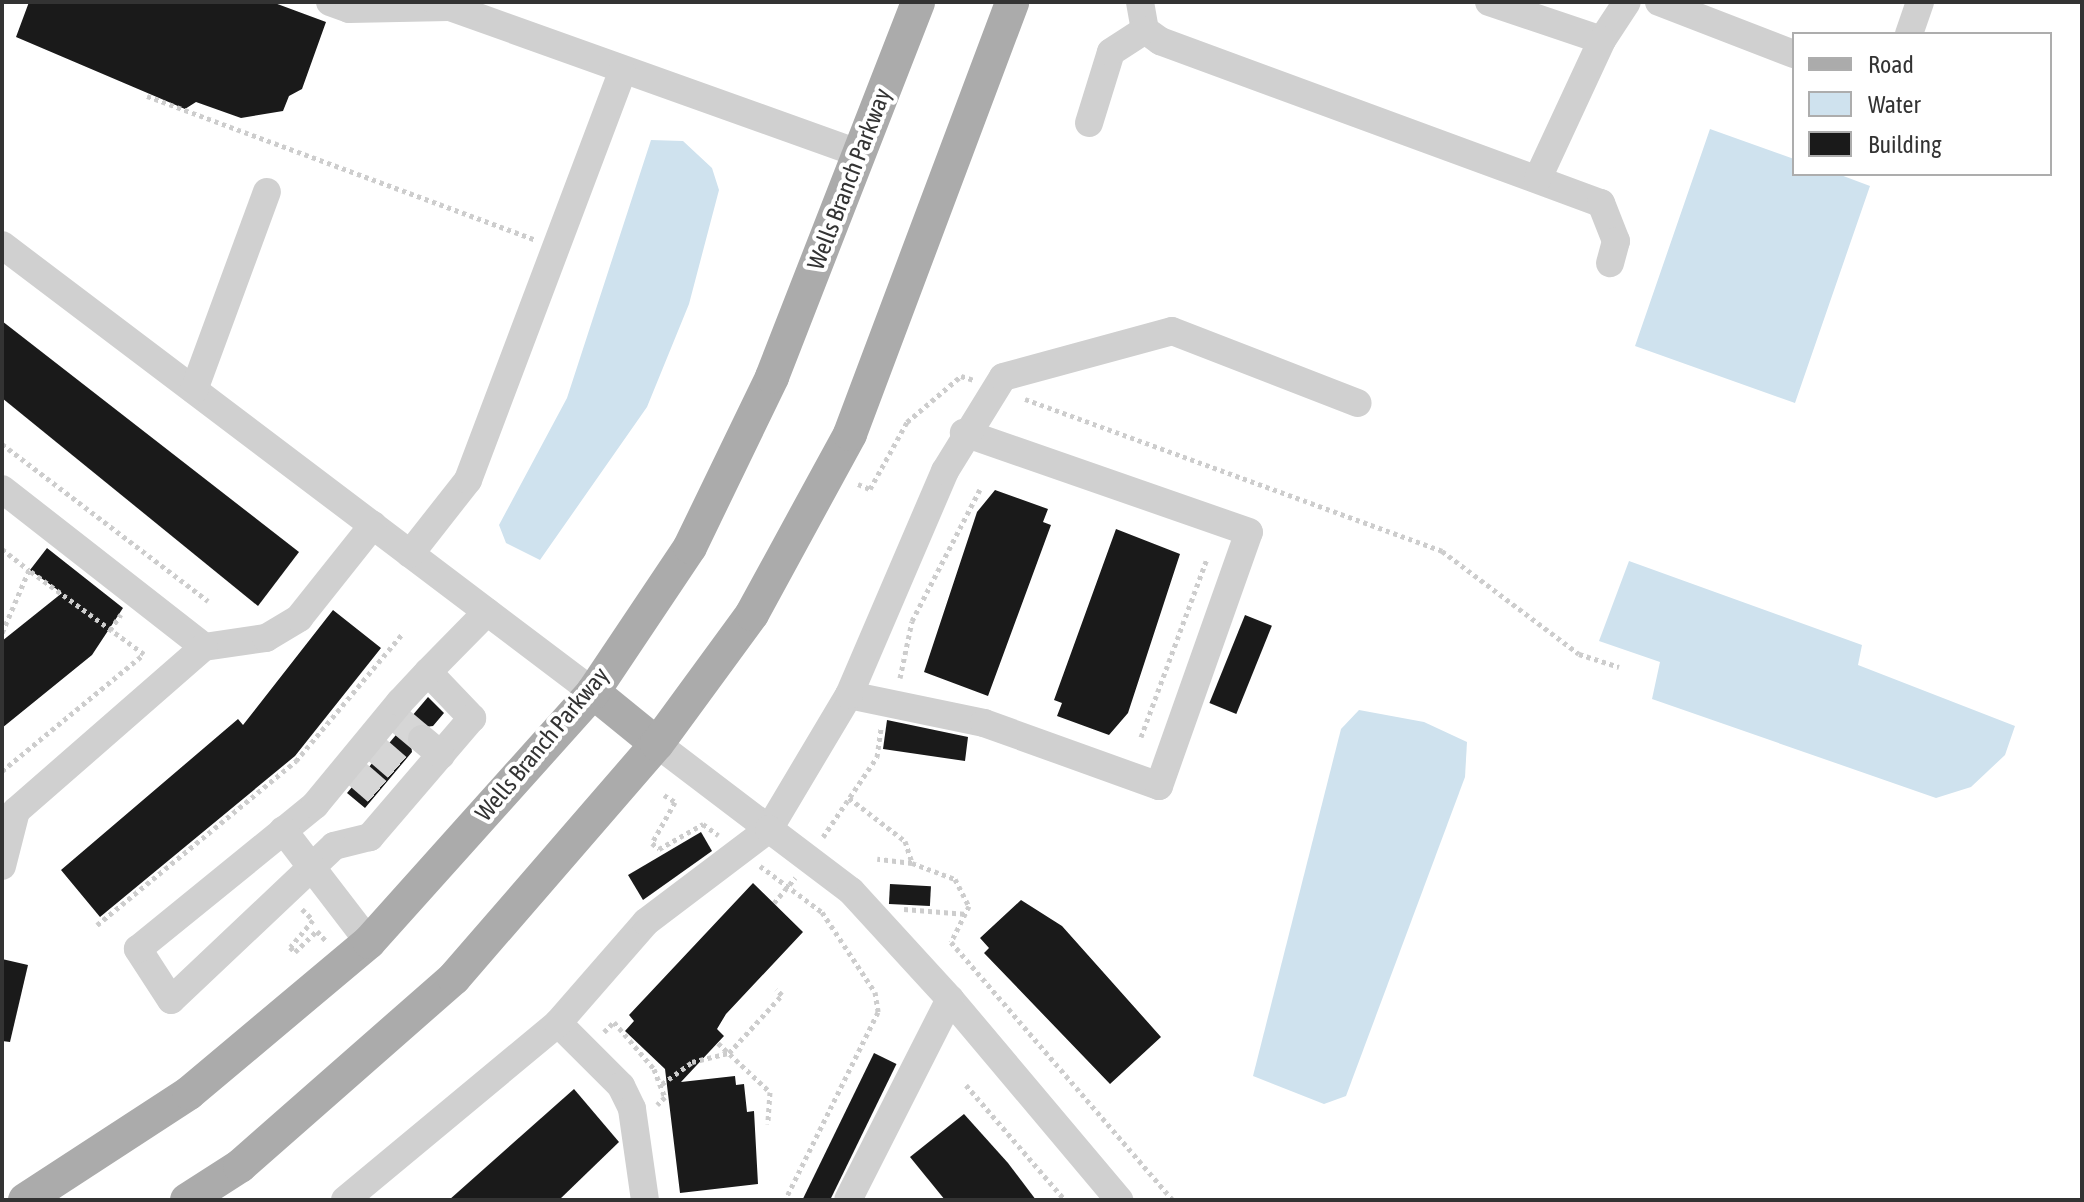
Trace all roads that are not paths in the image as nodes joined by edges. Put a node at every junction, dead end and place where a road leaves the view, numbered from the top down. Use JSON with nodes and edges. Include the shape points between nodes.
{"nodes":[{"id":1,"x":330,"y":2,"type":"edge"},
{"id":2,"x":918,"y":2,"type":"edge"},
{"id":3,"x":1012,"y":2,"type":"edge"},
{"id":4,"x":1140,"y":2,"type":"edge"},
{"id":5,"x":1489,"y":2,"type":"edge"},
{"id":6,"x":1627,"y":2,"type":"edge"},
{"id":7,"x":1659,"y":2,"type":"edge"},
{"id":8,"x":1920,"y":2,"type":"edge"},
{"id":9,"x":443,"y":4,"type":"edge"},
{"id":10,"x":385,"y":6,"type":"edge"},
{"id":11,"x":1145,"y":30,"type":"junction"},
{"id":12,"x":1910,"y":32,"type":"edge"},
{"id":13,"x":1602,"y":40,"type":"junction"},
{"id":14,"x":1792,"y":53,"type":"edge"},
{"id":15,"x":622,"y":72,"type":"junction"},
{"id":16,"x":1089,"y":123,"type":"dead end"},
{"id":17,"x":860,"y":154,"type":"junction"},
{"id":18,"x":1538,"y":178,"type":"junction"},
{"id":19,"x":267,"y":192,"type":"dead end"},
{"id":20,"x":2,"y":245,"type":"edge"},
{"id":21,"x":1610,"y":263,"type":"dead end"},
{"id":22,"x":194,"y":390,"type":"junction"},
{"id":23,"x":1358,"y":403,"type":"dead end"},
{"id":24,"x":964,"y":433,"type":"junction"},
{"id":25,"x":2,"y":489,"type":"edge"},
{"id":26,"x":373,"y":525,"type":"junction"},
{"id":27,"x":410,"y":554,"type":"junction"},
{"id":28,"x":487,"y":612,"type":"junction"},
{"id":29,"x":204,"y":647,"type":"junction"},
{"id":30,"x":428,"y":672,"type":"junction"},
{"id":31,"x":593,"y":692,"type":"junction"},
{"id":32,"x":849,"y":695,"type":"junction"},
{"id":33,"x":657,"y":744,"type":"junction"},
{"id":34,"x":769,"y":829,"type":"junction"},
{"id":35,"x":283,"y":830,"type":"junction"},
{"id":36,"x":2,"y":866,"type":"edge"},
{"id":37,"x":314,"y":872,"type":"junction"},
{"id":38,"x":369,"y":942,"type":"junction"},
{"id":39,"x":950,"y":999,"type":"junction"},
{"id":40,"x":558,"y":1023,"type":"junction"},
{"id":41,"x":189,"y":1093,"type":"junction"},
{"id":42,"x":25,"y":1200,"type":"edge"},
{"id":43,"x":66,"y":1200,"type":"edge"},
{"id":44,"x":187,"y":1200,"type":"edge"},
{"id":45,"x":345,"y":1200,"type":"edge"},
{"id":46,"x":645,"y":1200,"type":"edge"},
{"id":47,"x":848,"y":1200,"type":"edge"},
{"id":48,"x":1119,"y":1200,"type":"edge"}],
"edges":[{"from":1,"to":10,"type":"lane"},
{"from":2,"to":17,"type":"main road","name":"Wells Branch Parkway"},
{"from":3,"to":33,"type":"main road","via":[[850,434],[752,614]]},
{"from":4,"to":11,"type":"lane"},
{"from":5,"to":13,"type":"lane"},
{"from":6,"to":13,"type":"lane"},
{"from":7,"to":14,"type":"lane"},
{"from":8,"to":12,"type":"lane"},
{"from":9,"to":10,"type":"lane"},
{"from":9,"to":15,"type":"lane"},
{"from":11,"to":16,"type":"lane","via":[[1111,52]]},
{"from":11,"to":18,"type":"lane"},
{"from":13,"to":18,"type":"lane"},
{"from":15,"to":17,"type":"lane"},
{"from":15,"to":27,"type":"lane","via":[[468,480]]},
{"from":17,"to":31,"type":"main road","name":"Wells Branch Parkway","via":[[772,377],[690,547]]},
{"from":18,"to":21,"type":"lane","via":[[1601,203],[1616,241]]},
{"from":19,"to":22,"type":"lane"},
{"from":20,"to":22,"type":"lane"},
{"from":22,"to":26,"type":"lane"},
{"from":23,"to":24,"type":"lane","via":[[1202,341],[1160,332],[1003,377]]},
{"from":24,"to":32,"type":"lane"},
{"from":24,"to":32,"type":"lane","via":[[1249,532],[1159,786],[984,723]]},
{"from":25,"to":29,"type":"lane"},
{"from":26,"to":27,"type":"lane"},
{"from":26,"to":29,"type":"lane","via":[[299,618],[266,638]]},
{"from":27,"to":28,"type":"lane"},
{"from":28,"to":30,"type":"lane"},
{"from":28,"to":31,"type":"lane"},
{"from":29,"to":36,"type":"lane","via":[[16,811]]},
{"from":30,"to":35,"type":"lane","via":[[351,770]]},
{"from":30,"to":37,"type":"lane","via":[[472,718],[432,747],[407,776],[387,800],[370,837],[334,846]]},
{"from":31,"to":33,"type":"main road"},
{"from":31,"to":38,"type":"main road","name":"Wells Branch Parkway"},
{"from":32,"to":34,"type":"lane"},
{"from":33,"to":34,"type":"lane"},
{"from":33,"to":44,"type":"main road","via":[[454,978],[240,1166]]},
{"from":34,"to":39,"type":"lane","via":[[851,891]]},
{"from":34,"to":40,"type":"lane","via":[[646,922]]},
{"from":35,"to":37,"type":"lane"},
{"from":35,"to":37,"type":"lane","via":[[138,949],[171,1000]]},
{"from":37,"to":38,"type":"lane"},
{"from":38,"to":41,"type":"main road","name":"Wells Branch Parkway"},
{"from":39,"to":47,"type":"lane"},
{"from":39,"to":48,"type":"lane"},
{"from":40,"to":45,"type":"lane"},
{"from":40,"to":46,"type":"lane","via":[[621,1086],[632,1109]]},
{"from":41,"to":42,"type":"main road","name":"Wells Branch Parkway"},
{"from":41,"to":43,"type":"main road"}]}
